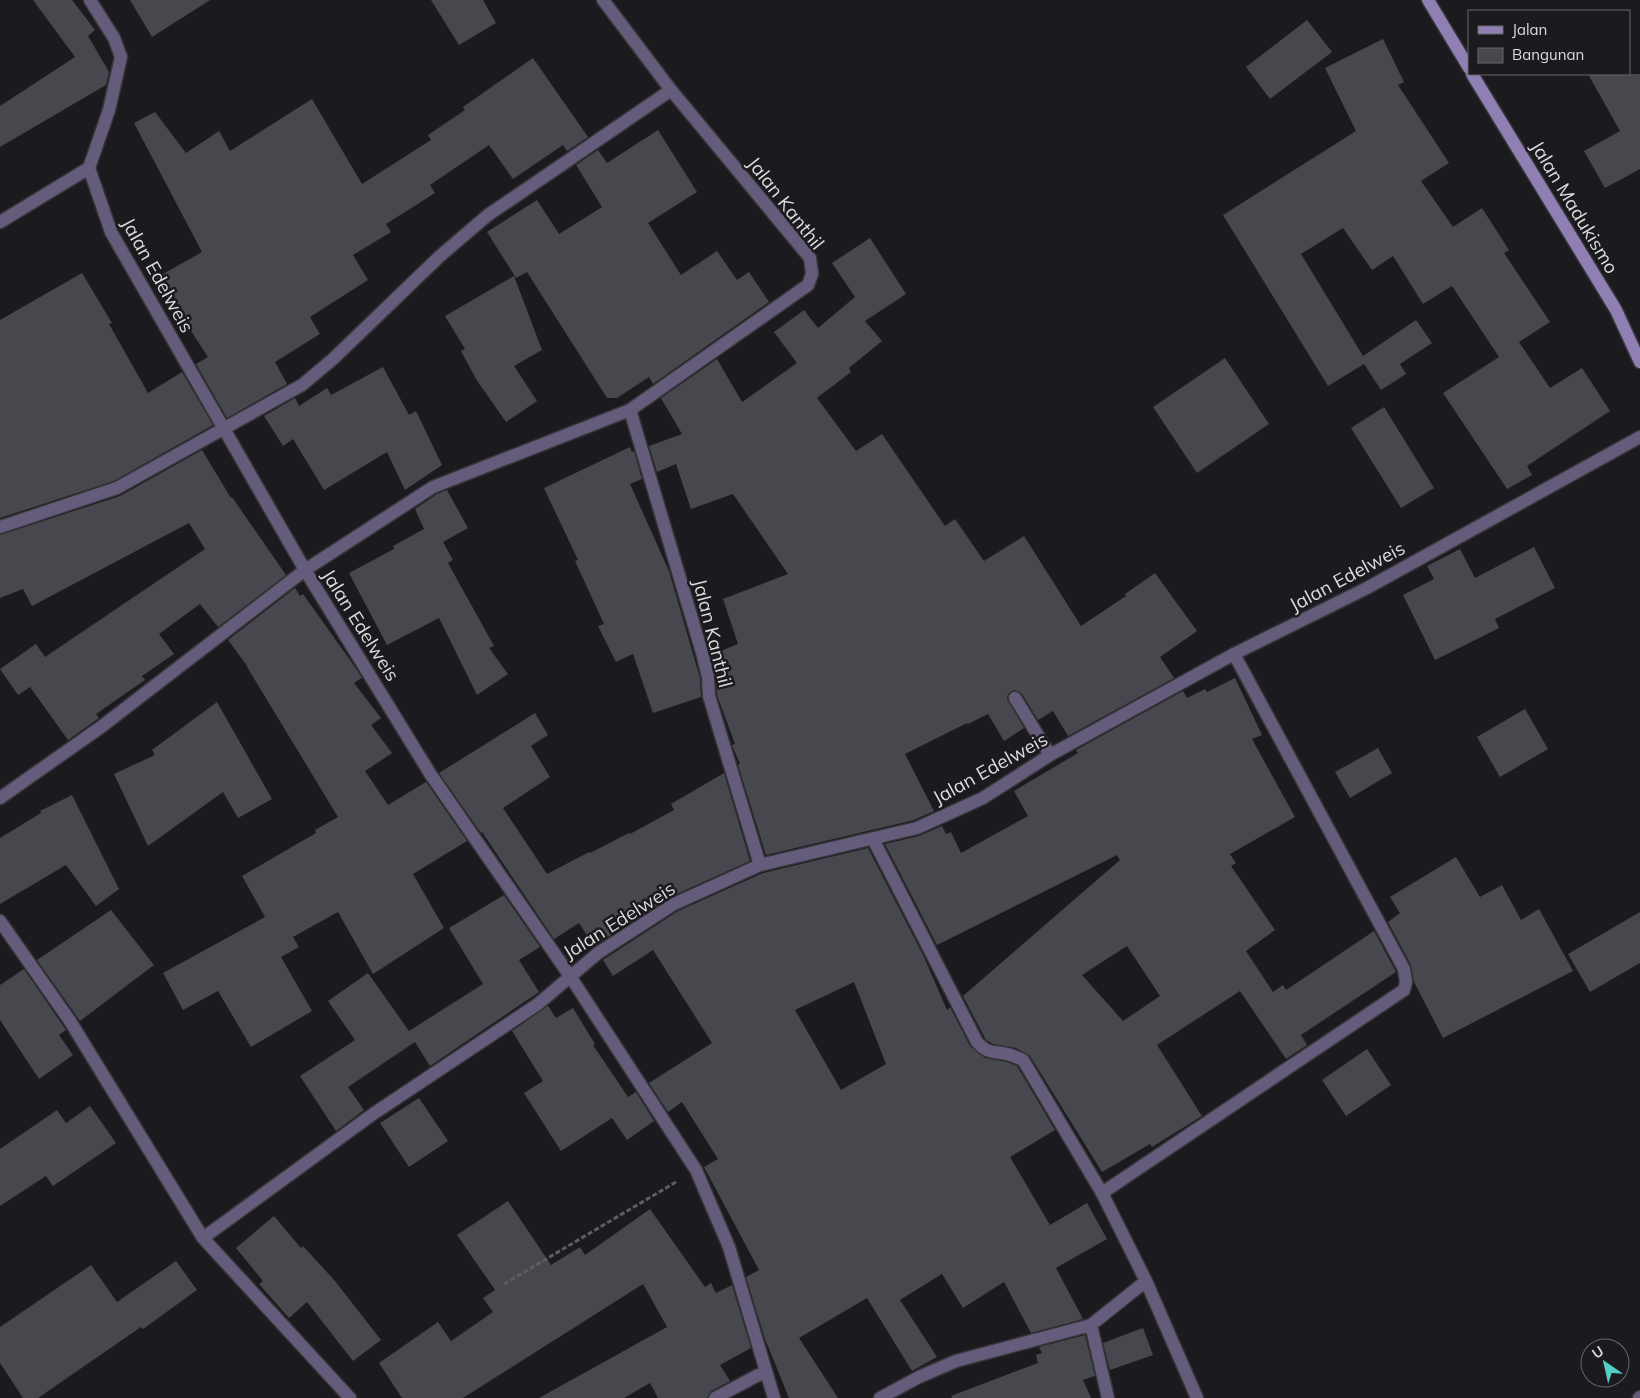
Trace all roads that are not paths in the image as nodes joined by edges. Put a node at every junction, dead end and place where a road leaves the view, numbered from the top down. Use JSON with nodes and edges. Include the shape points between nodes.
{"nodes":[{"id":1,"x":90,"y":0,"type":"edge"},
{"id":2,"x":603,"y":0,"type":"edge"},
{"id":3,"x":1428,"y":0,"type":"edge"},
{"id":4,"x":1468,"y":66,"type":"edge"},
{"id":5,"x":1473,"y":75,"type":"edge"},
{"id":6,"x":672,"y":90,"type":"junction"},
{"id":7,"x":90,"y":168,"type":"junction"},
{"id":8,"x":0,"y":222,"type":"edge"},
{"id":9,"x":1640,"y":362,"type":"edge"},
{"id":10,"x":630,"y":410,"type":"junction"},
{"id":11,"x":224,"y":429,"type":"junction"},
{"id":12,"x":1640,"y":437,"type":"edge"},
{"id":13,"x":0,"y":527,"type":"edge"},
{"id":14,"x":305,"y":570,"type":"junction"},
{"id":15,"x":1234,"y":654,"type":"junction"},
{"id":16,"x":1015,"y":698,"type":"dead end"},
{"id":17,"x":1050,"y":755,"type":"junction"},
{"id":18,"x":0,"y":798,"type":"edge"},
{"id":19,"x":873,"y":839,"type":"junction"},
{"id":20,"x":760,"y":865,"type":"junction"},
{"id":21,"x":0,"y":921,"type":"edge"},
{"id":22,"x":570,"y":976,"type":"junction"},
{"id":23,"x":1102,"y":1193,"type":"junction"},
{"id":24,"x":203,"y":1238,"type":"junction"},
{"id":25,"x":1146,"y":1281,"type":"junction"},
{"id":26,"x":1090,"y":1324,"type":"junction"},
{"id":27,"x":766,"y":1371,"type":"junction"},
{"id":28,"x":350,"y":1398,"type":"edge"},
{"id":29,"x":715,"y":1398,"type":"edge"},
{"id":30,"x":774,"y":1398,"type":"edge"},
{"id":31,"x":880,"y":1398,"type":"edge"},
{"id":32,"x":1108,"y":1398,"type":"edge"},
{"id":33,"x":1197,"y":1398,"type":"edge"}],
"edges":[{"from":1,"to":7,"type":"street","via":[[114,38],[121,57],[109,110]]},
{"from":2,"to":6,"type":"street","name":"Jalan Kanthil"},
{"from":3,"to":4,"type":"street"},
{"from":5,"to":9,"type":"street","name":"Jalan Madukismo","via":[[1616,310]]},
{"from":6,"to":10,"type":"street","name":"Jalan Kanthil","via":[[810,258],[812,274],[808,285]]},
{"from":6,"to":11,"type":"street","via":[[488,215],[302,385]]},
{"from":7,"to":8,"type":"street"},
{"from":7,"to":11,"type":"street","name":"Jalan Edelweis","via":[[111,232]]},
{"from":10,"to":14,"type":"street","name":"Jalan Kanthil","via":[[433,487]]},
{"from":10,"to":20,"type":"street","name":"Jalan Kanthil","via":[[703,656],[709,696]]},
{"from":11,"to":13,"type":"street","via":[[118,488]]},
{"from":11,"to":14,"type":"street","name":"Jalan Edelweis"},
{"from":12,"to":15,"type":"street","name":"Jalan Edelweis","via":[[1367,588]]},
{"from":14,"to":18,"type":"street","name":"Jalan Kanthil","via":[[101,727]]},
{"from":14,"to":22,"type":"street","name":"Jalan Edelweis","via":[[431,775]]},
{"from":15,"to":17,"type":"street","name":"Jalan Edelweis"},
{"from":15,"to":23,"type":"street","via":[[1404,969],[1406,982],[1404,990]]},
{"from":16,"to":17,"type":"street"},
{"from":17,"to":19,"type":"street","name":"Jalan Edelweis","via":[[983,798],[917,828]]},
{"from":19,"to":20,"type":"street","name":"Jalan Edelweis"},
{"from":19,"to":23,"type":"street","via":[[977,1042],[991,1053],[1009,1054],[1023,1060]]},
{"from":20,"to":22,"type":"street","name":"Jalan Edelweis","via":[[674,904],[598,953]]},
{"from":21,"to":24,"type":"street","via":[[70,1021]]},
{"from":22,"to":24,"type":"street","via":[[538,1004],[372,1114]]},
{"from":22,"to":27,"type":"street","via":[[696,1170],[729,1247]]},
{"from":23,"to":25,"type":"street"},
{"from":24,"to":28,"type":"street"},
{"from":25,"to":26,"type":"street"},
{"from":25,"to":33,"type":"street"},
{"from":26,"to":31,"type":"street","via":[[956,1361],[918,1376]]},
{"from":26,"to":32,"type":"street"},
{"from":27,"to":29,"type":"street"},
{"from":27,"to":30,"type":"street"}]}
